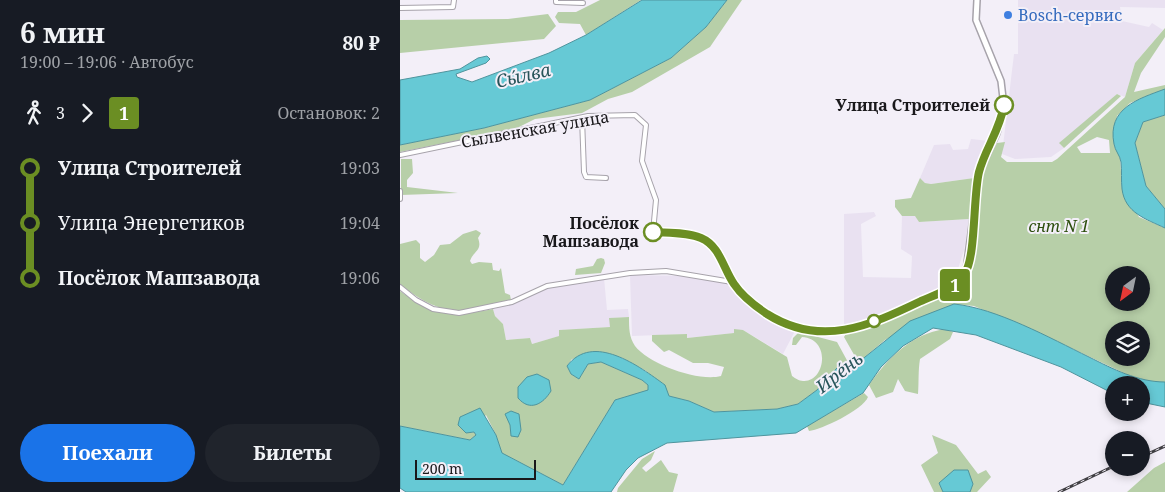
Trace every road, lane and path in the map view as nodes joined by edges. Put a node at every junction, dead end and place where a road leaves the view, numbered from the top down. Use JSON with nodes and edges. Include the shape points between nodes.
{"nodes":[{"id":1,"x":454,"y":0,"type":"edge"},
{"id":2,"x":556,"y":0,"type":"edge"},
{"id":3,"x":977,"y":0,"type":"edge"},
{"id":4,"x":583,"y":3,"type":"edge"},
{"id":5,"x":400,"y":8,"type":"edge"},
{"id":6,"x":582,"y":118,"type":"junction"},
{"id":7,"x":400,"y":155,"type":"edge"},
{"id":8,"x":606,"y":178,"type":"dead end"},
{"id":9,"x":400,"y":191,"type":"edge"},
{"id":10,"x":400,"y":199,"type":"edge"},
{"id":11,"x":653,"y":232,"type":"joint"},
{"id":12,"x":732,"y":282,"type":"junction"},
{"id":13,"x":400,"y":287,"type":"edge"}],
"edges":[{"from":1,"to":5,"type":"street","via":[[453,7]]},
{"from":2,"to":4,"type":"street"},
{"from":3,"to":12,"type":"street","via":[[976,20],[1001,81],[1004,106],[997,133],[979,172],[968,263],[956,285],[858,327],[824,332],[781,322],[756,306]]},
{"from":6,"to":7,"type":"street","name":"Сылвенская улица"},
{"from":6,"to":8,"type":"street","via":[[586,177]]},
{"from":6,"to":11,"type":"street","name":"Сылвенская улица","via":[[632,114],[645,123],[642,161],[656,200]]},
{"from":9,"to":10,"type":"street"},
{"from":11,"to":12,"type":"street","via":[[693,236],[707,242],[716,250]]},
{"from":12,"to":13,"type":"street","via":[[666,271],[628,273],[548,286],[512,302],[460,313],[433,309]]}]}
